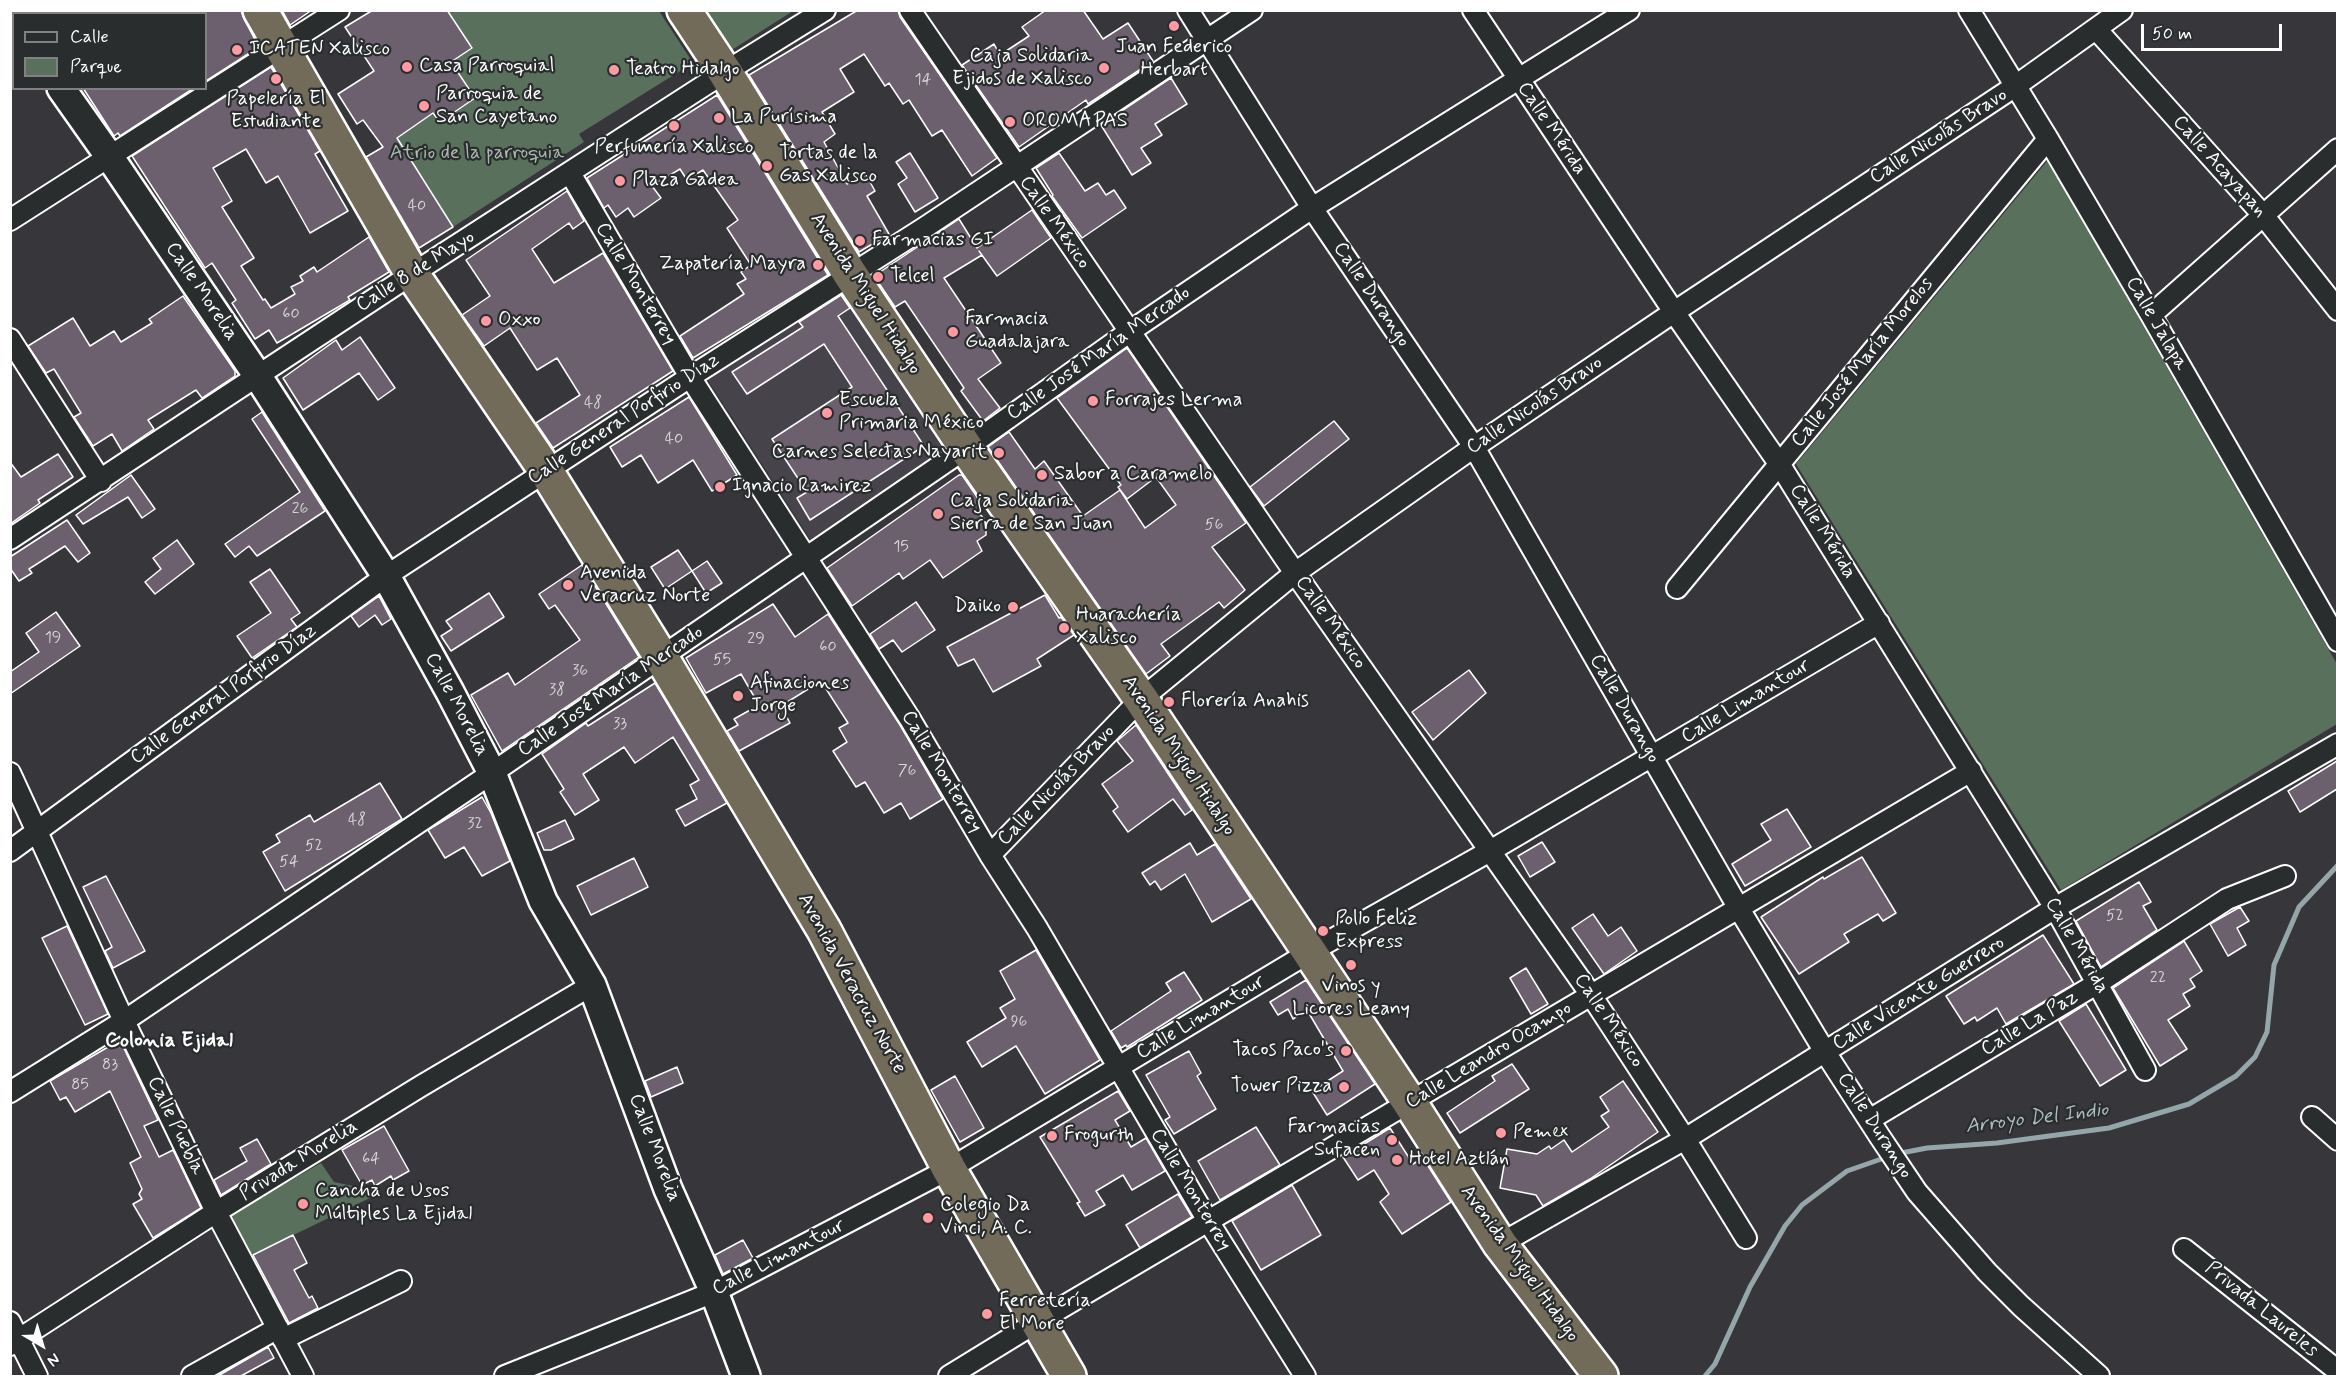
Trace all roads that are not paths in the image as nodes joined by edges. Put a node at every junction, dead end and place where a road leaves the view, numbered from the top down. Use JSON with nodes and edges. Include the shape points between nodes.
{"nodes":[{"id":1,"x":260,"y":10,"type":"edge"},
{"id":2,"x":339,"y":10,"type":"edge"},
{"id":3,"x":684,"y":10,"type":"edge"},
{"id":4,"x":825,"y":10,"type":"edge"},
{"id":5,"x":910,"y":10,"type":"edge"},
{"id":6,"x":1188,"y":10,"type":"edge"},
{"id":7,"x":1252,"y":10,"type":"edge"},
{"id":8,"x":1473,"y":10,"type":"edge"},
{"id":9,"x":1629,"y":10,"type":"edge"},
{"id":10,"x":1969,"y":10,"type":"edge"},
{"id":11,"x":2122,"y":10,"type":"edge"},
{"id":12,"x":2096,"y":29,"type":"junction"},
{"id":13,"x":1205,"y":41,"type":"junction"},
{"id":14,"x":281,"y":47,"type":"junction"},
{"id":15,"x":725,"y":72,"type":"junction"},
{"id":16,"x":1518,"y":81,"type":"junction"},
{"id":17,"x":2014,"y":87,"type":"junction"},
{"id":18,"x":62,"y":90,"type":"edge"},
{"id":19,"x":2048,"y":138,"type":"junction"},
{"id":20,"x":2337,"y":148,"type":"edge"},
{"id":21,"x":109,"y":156,"type":"junction"},
{"id":22,"x":1015,"y":167,"type":"junction"},
{"id":23,"x":570,"y":172,"type":"junction"},
{"id":24,"x":1312,"y":208,"type":"junction"},
{"id":25,"x":2263,"y":215,"type":"junction"},
{"id":26,"x":12,"y":216,"type":"edge"},
{"id":27,"x":412,"y":274,"type":"junction"},
{"id":28,"x":850,"y":274,"type":"junction"},
{"id":29,"x":2337,"y":310,"type":"edge"},
{"id":30,"x":1674,"y":312,"type":"junction"},
{"id":31,"x":2151,"y":315,"type":"junction"},
{"id":32,"x":1129,"y":332,"type":"junction"},
{"id":33,"x":10,"y":339,"type":"edge"},
{"id":34,"x":257,"y":375,"type":"junction"},
{"id":35,"x":690,"y":377,"type":"junction"},
{"id":36,"x":1474,"y":447,"type":"junction"},
{"id":37,"x":966,"y":448,"type":"junction"},
{"id":38,"x":1780,"y":465,"type":"junction"},
{"id":39,"x":546,"y":471,"type":"junction"},
{"id":40,"x":101,"y":481,"type":"junction"},
{"id":41,"x":10,"y":539,"type":"edge"},
{"id":42,"x":806,"y":557,"type":"junction"},
{"id":43,"x":1295,"y":573,"type":"junction"},
{"id":44,"x":386,"y":576,"type":"junction"},
{"id":45,"x":1677,"y":588,"type":"dead end"},
{"id":46,"x":1880,"y":623,"type":"junction"},
{"id":47,"x":2337,"y":640,"type":"edge"},
{"id":48,"x":661,"y":657,"type":"junction"},
{"id":49,"x":1140,"y":699,"type":"junction"},
{"id":50,"x":2337,"y":744,"type":"edge"},
{"id":51,"x":1651,"y":758,"type":"junction"},
{"id":52,"x":1971,"y":771,"type":"junction"},
{"id":53,"x":10,"y":773,"type":"edge"},
{"id":54,"x":492,"y":773,"type":"junction"},
{"id":55,"x":38,"y":831,"type":"junction"},
{"id":56,"x":10,"y":851,"type":"edge"},
{"id":57,"x":1490,"y":851,"type":"junction"},
{"id":58,"x":990,"y":855,"type":"junction"},
{"id":59,"x":2284,"y":876,"type":"dead end"},
{"id":60,"x":1738,"y":907,"type":"junction"},
{"id":61,"x":2055,"y":908,"type":"junction"},
{"id":62,"x":1310,"y":952,"type":"junction"},
{"id":63,"x":2098,"y":983,"type":"junction"},
{"id":64,"x":592,"y":985,"type":"junction"},
{"id":65,"x":1591,"y":995,"type":"junction"},
{"id":66,"x":124,"y":1021,"type":"junction"},
{"id":67,"x":1826,"y":1052,"type":"junction"},
{"id":68,"x":1119,"y":1069,"type":"junction"},
{"id":69,"x":2145,"y":1070,"type":"dead end"},
{"id":70,"x":10,"y":1092,"type":"edge"},
{"id":71,"x":1410,"y":1103,"type":"junction"},
{"id":72,"x":2312,"y":1117,"type":"dead end"},
{"id":73,"x":1869,"y":1120,"type":"junction"},
{"id":74,"x":1685,"y":1139,"type":"junction"},
{"id":75,"x":2337,"y":1140,"type":"edge"},
{"id":76,"x":950,"y":1169,"type":"junction"},
{"id":77,"x":216,"y":1212,"type":"junction"},
{"id":78,"x":1208,"y":1221,"type":"junction"},
{"id":79,"x":1746,"y":1238,"type":"dead end"},
{"id":80,"x":1500,"y":1244,"type":"junction"},
{"id":81,"x":2184,"y":1249,"type":"dead end"},
{"id":82,"x":401,"y":1281,"type":"dead end"},
{"id":83,"x":714,"y":1292,"type":"junction"},
{"id":84,"x":1037,"y":1322,"type":"junction"},
{"id":85,"x":280,"y":1333,"type":"junction"},
{"id":86,"x":14,"y":1336,"type":"edge"},
{"id":87,"x":2337,"y":1371,"type":"edge"},
{"id":88,"x":37,"y":1377,"type":"edge"},
{"id":89,"x":192,"y":1377,"type":"edge"},
{"id":90,"x":303,"y":1377,"type":"edge"},
{"id":91,"x":505,"y":1377,"type":"edge"},
{"id":92,"x":746,"y":1377,"type":"edge"},
{"id":93,"x":950,"y":1377,"type":"edge"},
{"id":94,"x":1070,"y":1377,"type":"edge"},
{"id":95,"x":1305,"y":1377,"type":"edge"},
{"id":96,"x":1601,"y":1377,"type":"edge"},
{"id":97,"x":2099,"y":1377,"type":"edge"}],
"edges":[{"from":1,"to":14,"type":"highway","name":"Avenida Veracruz Norte"},
{"from":2,"to":14,"type":"street"},
{"from":3,"to":15,"type":"highway","name":"Avenida Miguel Hidalgo"},
{"from":4,"to":15,"type":"street","name":"Calle 8 de Mayo"},
{"from":5,"to":22,"type":"street","name":"Calle México"},
{"from":6,"to":13,"type":"street","name":"Calle Durango"},
{"from":7,"to":13,"type":"street","name":"Calle General Porfirio Díaz"},
{"from":8,"to":16,"type":"street","name":"Calle Mérida"},
{"from":9,"to":16,"type":"street","name":"Calle José María Mercado"},
{"from":10,"to":17,"type":"street","name":"Calle Jalapa"},
{"from":11,"to":12,"type":"street","name":"Calle Nicolás Bravo"},
{"from":12,"to":17,"type":"street","name":"Calle Nicolás Bravo"},
{"from":12,"to":25,"type":"street","name":"Calle Acayapan"},
{"from":13,"to":22,"type":"street","name":"Calle General Porfirio Díaz"},
{"from":13,"to":24,"type":"street","name":"Calle Durango"},
{"from":14,"to":21,"type":"street"},
{"from":14,"to":27,"type":"highway","name":"Avenida Veracruz Norte"},
{"from":15,"to":23,"type":"street","name":"Calle 8 de Mayo"},
{"from":15,"to":28,"type":"highway","name":"Avenida Miguel Hidalgo"},
{"from":16,"to":24,"type":"street","name":"Calle José María Mercado"},
{"from":16,"to":30,"type":"street","name":"Calle Mérida"},
{"from":17,"to":19,"type":"street","name":"Calle Jalapa"},
{"from":17,"to":30,"type":"street","name":"Calle Nicolás Bravo"},
{"from":18,"to":21,"type":"street","name":"Calle Morelia"},
{"from":19,"to":31,"type":"street","name":"Calle Jalapa"},
{"from":19,"to":38,"type":"street","name":"Calle José María Morelos"},
{"from":20,"to":25,"type":"street"},
{"from":21,"to":26,"type":"street"},
{"from":21,"to":34,"type":"street","name":"Calle Morelia"},
{"from":22,"to":28,"type":"street","name":"Calle General Porfirio Díaz"},
{"from":22,"to":32,"type":"street","name":"Calle México"},
{"from":23,"to":27,"type":"street","name":"Calle 8 de Mayo"},
{"from":23,"to":35,"type":"street","name":"Calle Monterrey"},
{"from":24,"to":32,"type":"street","name":"Calle José María Mercado"},
{"from":24,"to":36,"type":"street","name":"Calle Durango"},
{"from":25,"to":29,"type":"street","name":"Calle Acayapan"},
{"from":25,"to":31,"type":"street"},
{"from":27,"to":34,"type":"street","name":"Calle 8 de Mayo"},
{"from":27,"to":39,"type":"highway","name":"Avenida Veracruz Norte"},
{"from":28,"to":35,"type":"street","name":"Calle General Porfirio Díaz"},
{"from":28,"to":37,"type":"highway","name":"Avenida Miguel Hidalgo"},
{"from":30,"to":36,"type":"street","name":"Calle Nicolás Bravo"},
{"from":30,"to":38,"type":"street","name":"Calle Mérida"},
{"from":31,"to":47,"type":"street","name":"Calle Jalapa"},
{"from":32,"to":37,"type":"street","name":"Calle José María Mercado"},
{"from":32,"to":43,"type":"street","name":"Calle México"},
{"from":33,"to":40,"type":"street"},
{"from":34,"to":40,"type":"street","name":"Calle 8 de Mayo"},
{"from":34,"to":44,"type":"street","name":"Calle Morelia"},
{"from":35,"to":39,"type":"street","name":"Calle General Porfirio Díaz"},
{"from":35,"to":42,"type":"street","name":"Calle Monterrey"},
{"from":36,"to":43,"type":"street","name":"Calle Nicolás Bravo"},
{"from":36,"to":51,"type":"street","name":"Calle Durango"},
{"from":37,"to":42,"type":"street","name":"Calle José María Mercado"},
{"from":37,"to":49,"type":"highway","name":"Avenida Miguel Hidalgo"},
{"from":38,"to":45,"type":"street","name":"Calle José María Morelos"},
{"from":38,"to":46,"type":"street","name":"Calle Mérida"},
{"from":39,"to":44,"type":"street","name":"Calle General Porfirio Díaz"},
{"from":39,"to":48,"type":"highway","name":"Avenida Veracruz Norte"},
{"from":40,"to":41,"type":"street","name":"Calle 8 de Mayo"},
{"from":42,"to":48,"type":"street","name":"Calle José María Mercado"},
{"from":42,"to":58,"type":"street","name":"Calle Monterrey","via":[[910,719]]},
{"from":43,"to":49,"type":"street","name":"Calle Nicolás Bravo"},
{"from":43,"to":57,"type":"street","name":"Calle México"},
{"from":44,"to":54,"type":"street","name":"Calle Morelia"},
{"from":44,"to":55,"type":"street","name":"Calle General Porfirio Díaz"},
{"from":46,"to":51,"type":"street","name":"Calle Limantour"},
{"from":46,"to":52,"type":"street","name":"Calle Mérida"},
{"from":48,"to":54,"type":"street","name":"Calle José María Mercado"},
{"from":48,"to":76,"type":"highway","name":"Avenida Veracruz Norte","via":[[824,930]]},
{"from":49,"to":58,"type":"street","name":"Calle Nicolás Bravo"},
{"from":49,"to":62,"type":"highway","name":"Avenida Miguel Hidalgo"},
{"from":50,"to":61,"type":"street","name":"Calle Vicente Guerrero"},
{"from":51,"to":57,"type":"street","name":"Calle Limantour"},
{"from":51,"to":60,"type":"street","name":"Calle Durango"},
{"from":52,"to":60,"type":"street","name":"Calle Leandro Ocampo"},
{"from":52,"to":61,"type":"street","name":"Calle Mérida"},
{"from":53,"to":55,"type":"street","name":"Calle Puebla"},
{"from":54,"to":64,"type":"street","name":"Calle Morelia","via":[[543,901]]},
{"from":54,"to":66,"type":"street","name":"Calle José María Mercado"},
{"from":55,"to":56,"type":"street","name":"Calle General Porfirio Díaz"},
{"from":55,"to":66,"type":"street","name":"Calle Puebla"},
{"from":57,"to":62,"type":"street","name":"Calle Limantour"},
{"from":57,"to":65,"type":"street","name":"Calle México"},
{"from":58,"to":68,"type":"street","name":"Calle Monterrey"},
{"from":59,"to":63,"type":"street","name":"Calle La Paz","via":[[2228,899]]},
{"from":60,"to":65,"type":"street","name":"Calle Leandro Ocampo"},
{"from":60,"to":67,"type":"street","name":"Calle Durango"},
{"from":61,"to":63,"type":"street","name":"Calle Mérida"},
{"from":61,"to":67,"type":"street","name":"Calle Vicente Guerrero"},
{"from":62,"to":68,"type":"street","name":"Calle Limantour"},
{"from":62,"to":71,"type":"highway","name":"Avenida Miguel Hidalgo"},
{"from":63,"to":69,"type":"street","name":"Calle Mérida"},
{"from":63,"to":73,"type":"street","name":"Calle La Paz"},
{"from":64,"to":77,"type":"street","name":"Privada Morelia"},
{"from":64,"to":83,"type":"street","name":"Calle Morelia","via":[[668,1189]]},
{"from":65,"to":71,"type":"street","name":"Calle Leandro Ocampo"},
{"from":65,"to":74,"type":"street","name":"Calle México"},
{"from":66,"to":70,"type":"street","name":"Calle José María Mercado"},
{"from":66,"to":77,"type":"street","name":"Calle Puebla"},
{"from":67,"to":73,"type":"street","name":"Calle Durango"},
{"from":67,"to":74,"type":"street","name":"Calle Vicente Guerrero"},
{"from":68,"to":76,"type":"street","name":"Calle Limantour"},
{"from":68,"to":78,"type":"street","name":"Calle Monterrey"},
{"from":71,"to":78,"type":"street","name":"Calle Leandro Ocampo"},
{"from":71,"to":80,"type":"highway","name":"Avenida Miguel Hidalgo"},
{"from":72,"to":75,"type":"street"},
{"from":73,"to":97,"type":"street","name":"Calle Durango","via":[[1917,1192],[1987,1272]]},
{"from":74,"to":79,"type":"street","name":"Calle México"},
{"from":74,"to":80,"type":"street","name":"Calle Vicente Guerrero"},
{"from":76,"to":83,"type":"street","name":"Calle Limantour"},
{"from":76,"to":84,"type":"highway","name":"Avenida Veracruz Norte"},
{"from":77,"to":85,"type":"street","name":"Calle Puebla"},
{"from":77,"to":86,"type":"street","name":"Privada Morelia"},
{"from":78,"to":84,"type":"street","name":"Calle Leandro Ocampo"},
{"from":78,"to":95,"type":"street","name":"Calle Monterrey"},
{"from":80,"to":96,"type":"highway","name":"Avenida Miguel Hidalgo"},
{"from":81,"to":87,"type":"street","name":"Privada Laureles"},
{"from":82,"to":85,"type":"street"},
{"from":83,"to":91,"type":"street","name":"Calle Limantour"},
{"from":83,"to":92,"type":"street","name":"Calle Morelia"},
{"from":84,"to":93,"type":"street","name":"Calle Leandro Ocampo"},
{"from":84,"to":94,"type":"highway","name":"Avenida Veracruz Norte"},
{"from":85,"to":89,"type":"street"},
{"from":85,"to":90,"type":"street","name":"Calle Puebla"},
{"from":86,"to":88,"type":"street"}]}
